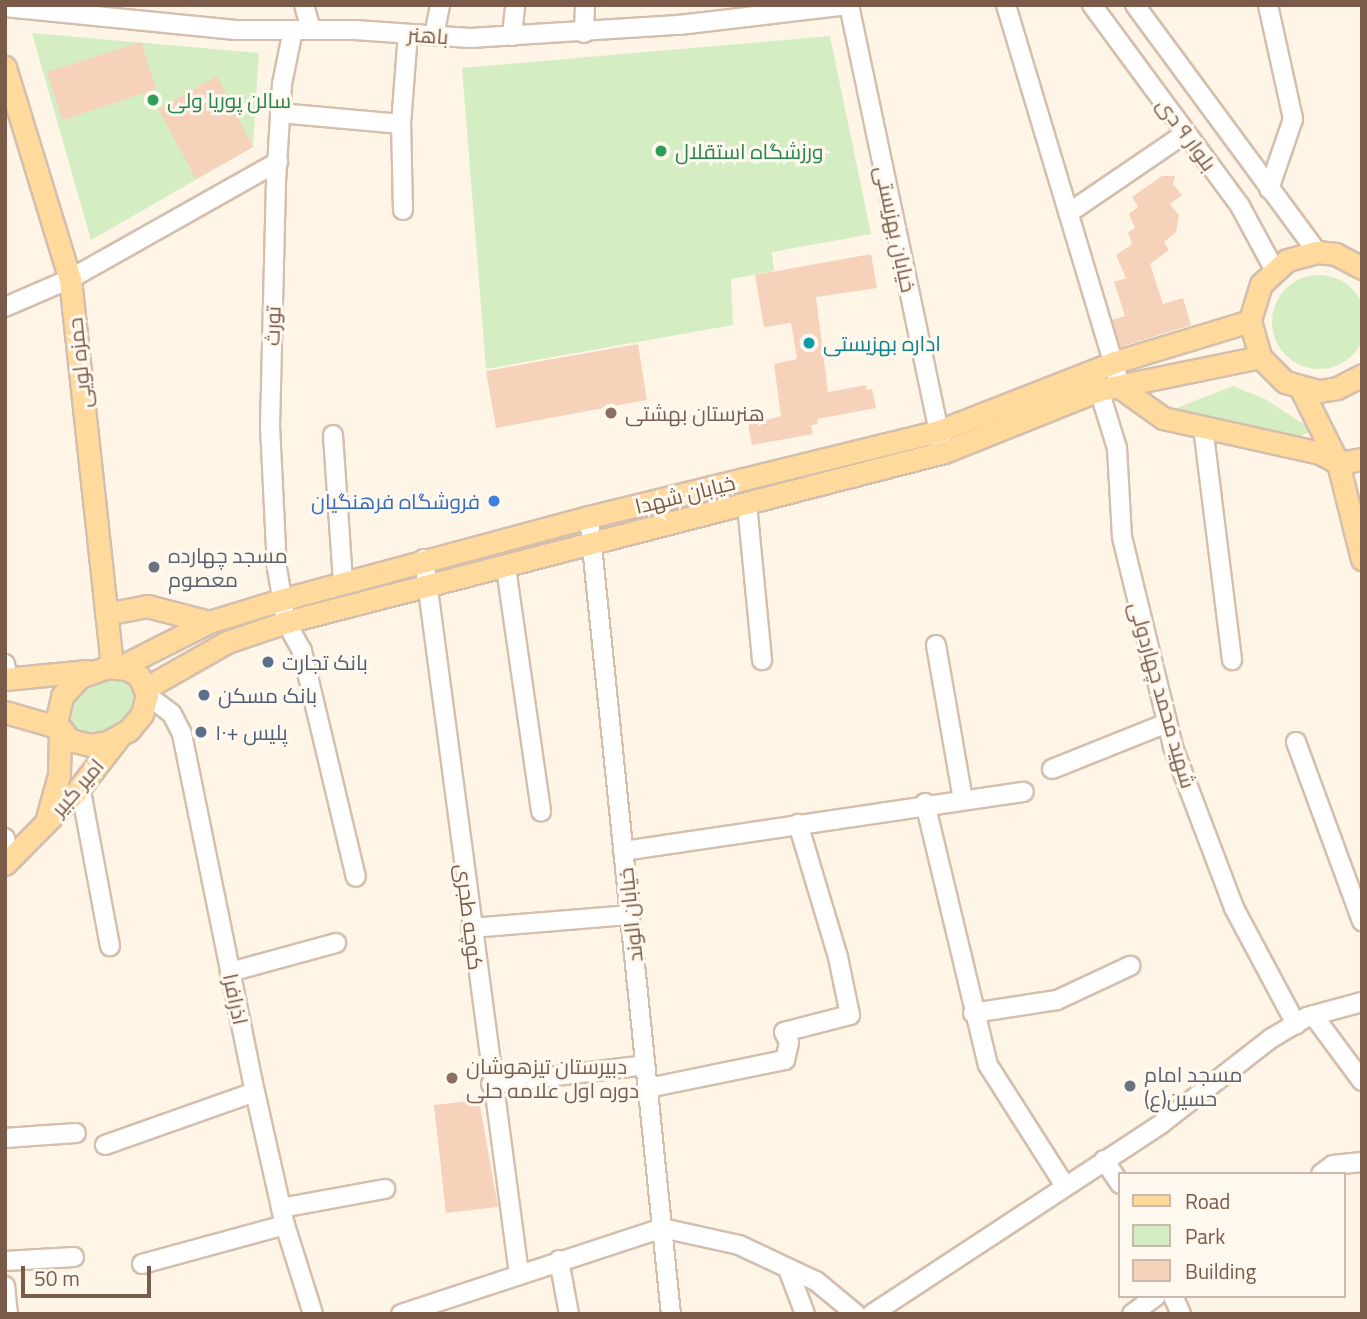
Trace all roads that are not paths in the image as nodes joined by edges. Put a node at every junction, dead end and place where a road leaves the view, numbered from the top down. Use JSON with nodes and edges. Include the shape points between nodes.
{"nodes":[{"id":1,"x":304,"y":5,"type":"edge"},
{"id":2,"x":440,"y":5,"type":"edge"},
{"id":3,"x":515,"y":5,"type":"edge"},
{"id":4,"x":585,"y":5,"type":"edge"},
{"id":5,"x":849,"y":5,"type":"edge"},
{"id":6,"x":1006,"y":5,"type":"edge"},
{"id":7,"x":1092,"y":5,"type":"edge"},
{"id":8,"x":1135,"y":5,"type":"edge"},
{"id":9,"x":1268,"y":5,"type":"edge"},
{"id":10,"x":5,"y":7,"type":"edge"},
{"id":11,"x":47,"y":8,"type":"edge"},
{"id":12,"x":719,"y":12,"type":"edge"},
{"id":13,"x":302,"y":30,"type":"junction"},
{"id":14,"x":584,"y":33,"type":"junction"},
{"id":15,"x":408,"y":34,"type":"junction"},
{"id":16,"x":434,"y":36,"type":"junction"},
{"id":17,"x":512,"y":36,"type":"junction"},
{"id":18,"x":5,"y":67,"type":"edge"},
{"id":19,"x":280,"y":113,"type":"junction"},
{"id":20,"x":401,"y":124,"type":"junction"},
{"id":21,"x":1186,"y":133,"type":"junction"},
{"id":22,"x":278,"y":162,"type":"junction"},
{"id":23,"x":1269,"y":189,"type":"junction"},
{"id":24,"x":403,"y":210,"type":"dead end"},
{"id":25,"x":1070,"y":212,"type":"junction"},
{"id":26,"x":1317,"y":252,"type":"junction"},
{"id":27,"x":1359,"y":263,"type":"edge"},
{"id":28,"x":1274,"y":269,"type":"junction"},
{"id":29,"x":70,"y":279,"type":"junction"},
{"id":30,"x":5,"y":307,"type":"edge"},
{"id":31,"x":1250,"y":321,"type":"junction"},
{"id":32,"x":1259,"y":357,"type":"junction"},
{"id":33,"x":1115,"y":362,"type":"junction"},
{"id":34,"x":1362,"y":375,"type":"edge"},
{"id":35,"x":1121,"y":388,"type":"junction"},
{"id":36,"x":1301,"y":388,"type":"junction"},
{"id":37,"x":1099,"y":390,"type":"junction"},
{"id":38,"x":1203,"y":427,"type":"junction"},
{"id":39,"x":333,"y":435,"type":"dead end"},
{"id":40,"x":941,"y":442,"type":"junction"},
{"id":41,"x":1362,"y":459,"type":"edge"},
{"id":42,"x":1338,"y":463,"type":"junction"},
{"id":43,"x":747,"y":504,"type":"junction"},
{"id":44,"x":589,"y":517,"type":"junction"},
{"id":45,"x":592,"y":545,"type":"junction"},
{"id":46,"x":424,"y":559,"type":"junction"},
{"id":47,"x":1362,"y":559,"type":"edge"},
{"id":48,"x":506,"y":568,"type":"junction"},
{"id":49,"x":343,"y":582,"type":"junction"},
{"id":50,"x":429,"y":588,"type":"junction"},
{"id":51,"x":281,"y":600,"type":"junction"},
{"id":52,"x":106,"y":614,"type":"junction"},
{"id":53,"x":209,"y":622,"type":"junction"},
{"id":54,"x":286,"y":622,"type":"junction"},
{"id":55,"x":936,"y":645,"type":"dead end"},
{"id":56,"x":762,"y":660,"type":"dead end"},
{"id":57,"x":1231,"y":660,"type":"dead end"},
{"id":58,"x":109,"y":668,"type":"junction"},
{"id":59,"x":6,"y":674,"type":"edge"},
{"id":60,"x":146,"y":691,"type":"junction"},
{"id":61,"x":5,"y":712,"type":"edge"},
{"id":62,"x":1167,"y":723,"type":"junction"},
{"id":63,"x":58,"y":730,"type":"junction"},
{"id":64,"x":118,"y":737,"type":"junction"},
{"id":65,"x":1296,"y":742,"type":"dead end"},
{"id":66,"x":1052,"y":769,"type":"dead end"},
{"id":67,"x":80,"y":786,"type":"junction"},
{"id":68,"x":1024,"y":792,"type":"dead end"},
{"id":69,"x":963,"y":799,"type":"junction"},
{"id":70,"x":925,"y":803,"type":"junction"},
{"id":71,"x":541,"y":811,"type":"dead end"},
{"id":72,"x":798,"y":824,"type":"junction"},
{"id":73,"x":43,"y":826,"type":"junction"},
{"id":74,"x":5,"y":838,"type":"edge"},
{"id":75,"x":623,"y":851,"type":"junction"},
{"id":76,"x":7,"y":862,"type":"edge"},
{"id":77,"x":356,"y":877,"type":"dead end"},
{"id":78,"x":630,"y":915,"type":"junction"},
{"id":79,"x":1362,"y":921,"type":"edge"},
{"id":80,"x":471,"y":928,"type":"junction"},
{"id":81,"x":337,"y":943,"type":"dead end"},
{"id":82,"x":110,"y":946,"type":"dead end"},
{"id":83,"x":1130,"y":966,"type":"dead end"},
{"id":84,"x":230,"y":972,"type":"junction"},
{"id":85,"x":1362,"y":1002,"type":"edge"},
{"id":86,"x":973,"y":1013,"type":"junction"},
{"id":87,"x":1313,"y":1015,"type":"junction"},
{"id":88,"x":1296,"y":1024,"type":"junction"},
{"id":89,"x":645,"y":1065,"type":"junction"},
{"id":90,"x":1362,"y":1081,"type":"edge"},
{"id":91,"x":491,"y":1084,"type":"junction"},
{"id":92,"x":648,"y":1088,"type":"junction"},
{"id":93,"x":255,"y":1092,"type":"junction"},
{"id":94,"x":76,"y":1133,"type":"dead end"},
{"id":95,"x":5,"y":1138,"type":"edge"},
{"id":96,"x":105,"y":1145,"type":"dead end"},
{"id":97,"x":1104,"y":1160,"type":"junction"},
{"id":98,"x":1360,"y":1165,"type":"edge"},
{"id":99,"x":1324,"y":1172,"type":"edge"},
{"id":100,"x":1118,"y":1181,"type":"edge"},
{"id":101,"x":1065,"y":1186,"type":"junction"},
{"id":102,"x":385,"y":1189,"type":"dead end"},
{"id":103,"x":283,"y":1216,"type":"junction"},
{"id":104,"x":662,"y":1228,"type":"junction"},
{"id":105,"x":74,"y":1257,"type":"dead end"},
{"id":106,"x":559,"y":1260,"type":"junction"},
{"id":107,"x":5,"y":1261,"type":"edge"},
{"id":108,"x":142,"y":1264,"type":"dead end"},
{"id":109,"x":788,"y":1269,"type":"junction"},
{"id":110,"x":519,"y":1274,"type":"junction"},
{"id":111,"x":5,"y":1286,"type":"edge"},
{"id":112,"x":1153,"y":1298,"type":"edge"},
{"id":113,"x":1174,"y":1298,"type":"edge"},
{"id":114,"x":441,"y":1306,"type":"edge"},
{"id":115,"x":8,"y":1314,"type":"edge"},
{"id":116,"x":313,"y":1314,"type":"edge"},
{"id":117,"x":401,"y":1314,"type":"edge"},
{"id":118,"x":569,"y":1314,"type":"edge"},
{"id":119,"x":671,"y":1314,"type":"edge"},
{"id":120,"x":805,"y":1314,"type":"edge"},
{"id":121,"x":856,"y":1314,"type":"edge"},
{"id":122,"x":872,"y":1314,"type":"edge"},
{"id":123,"x":1132,"y":1314,"type":"edge"},
{"id":124,"x":1181,"y":1314,"type":"edge"}],
"edges":[{"from":1,"to":13,"type":"street"},
{"from":2,"to":16,"type":"street"},
{"from":3,"to":17,"type":"street"},
{"from":4,"to":14,"type":"street"},
{"from":5,"to":12,"type":"street","name":"باهنر"},
{"from":5,"to":40,"type":"street","name":"خیابان بهزیستی"},
{"from":6,"to":25,"type":"street"},
{"from":7,"to":21,"type":"street","name":"بلوار ۹ دی"},
{"from":8,"to":23,"type":"street","name":"بلوار ۹ دی"},
{"from":9,"to":23,"type":"street","via":[[1293,119]]},
{"from":10,"to":11,"type":"street","name":"باهنر"},
{"from":11,"to":13,"type":"street","name":"باهنر","via":[[236,30]]},
{"from":12,"to":14,"type":"street","name":"باهنر"},
{"from":13,"to":15,"type":"street","name":"باهنر"},
{"from":13,"to":19,"type":"street","name":"تورث"},
{"from":14,"to":17,"type":"street","name":"باهنر"},
{"from":15,"to":16,"type":"street","name":"باهنر"},
{"from":15,"to":20,"type":"street"},
{"from":16,"to":17,"type":"street","name":"باهنر"},
{"from":18,"to":29,"type":"main road","name":"حمزه لویی"},
{"from":19,"to":20,"type":"street"},
{"from":19,"to":22,"type":"street","name":"تورث"},
{"from":20,"to":24,"type":"street"},
{"from":21,"to":25,"type":"street"},
{"from":21,"to":28,"type":"street","name":"بلوار ۹ دی","via":[[1240,206]]},
{"from":22,"to":29,"type":"street"},
{"from":22,"to":51,"type":"street","name":"تورث","via":[[270,426]]},
{"from":23,"to":26,"type":"street","name":"بلوار ۹ دی"},
{"from":25,"to":33,"type":"street"},
{"from":26,"to":27,"type":"main road"},
{"from":26,"to":28,"type":"main road","via":[[1302,254]]},
{"from":28,"to":31,"type":"main road","via":[[1257,293]]},
{"from":29,"to":30,"type":"street"},
{"from":29,"to":52,"type":"main road","name":"حمزه لویی"},
{"from":31,"to":32,"type":"main road"},
{"from":31,"to":33,"type":"main road","name":"خیابان شهدا"},
{"from":32,"to":35,"type":"main road","name":"خیابان شهدا"},
{"from":32,"to":36,"type":"main road","via":[[1270,371]]},
{"from":33,"to":35,"type":"street"},
{"from":33,"to":40,"type":"main road","name":"خیابان شهدا"},
{"from":34,"to":36,"type":"main road","via":[[1337,388]]},
{"from":35,"to":37,"type":"main road","name":"خیابان شهدا"},
{"from":35,"to":38,"type":"main road","via":[[1163,418]]},
{"from":36,"to":42,"type":"main road"},
{"from":37,"to":40,"type":"main road","name":"خیابان شهدا"},
{"from":37,"to":62,"type":"street","name":"شهید محمد چهاردولی","via":[[1117,448],[1122,537]]},
{"from":38,"to":42,"type":"main road","via":[[1320,453]]},
{"from":38,"to":57,"type":"street"},
{"from":39,"to":49,"type":"street"},
{"from":40,"to":43,"type":"main road","name":"خیابان شهدا"},
{"from":40,"to":44,"type":"main road","name":"خیابان شهدا"},
{"from":41,"to":42,"type":"main road"},
{"from":42,"to":47,"type":"main road"},
{"from":43,"to":45,"type":"main road","name":"خیابان شهدا"},
{"from":43,"to":56,"type":"street"},
{"from":44,"to":45,"type":"street","name":"خیابان الوند"},
{"from":44,"to":46,"type":"main road","name":"خیابان شهدا"},
{"from":45,"to":48,"type":"main road","name":"خیابان شهدا"},
{"from":45,"to":75,"type":"street","name":"خیابان الوند"},
{"from":46,"to":49,"type":"main road","name":"خیابان شهدا"},
{"from":46,"to":50,"type":"street","name":"کوچه طجری"},
{"from":48,"to":50,"type":"main road","name":"خیابان شهدا"},
{"from":48,"to":71,"type":"street"},
{"from":49,"to":51,"type":"main road","name":"خیابان شهدا"},
{"from":50,"to":54,"type":"main road","name":"خیابان شهدا"},
{"from":50,"to":80,"type":"street","name":"کوچه طجری"},
{"from":51,"to":53,"type":"main road","name":"خیابان شهدا"},
{"from":51,"to":54,"type":"street","name":"تورث"},
{"from":52,"to":53,"type":"main road","via":[[147,606]]},
{"from":52,"to":58,"type":"main road","name":"حمزه لویی"},
{"from":53,"to":58,"type":"main road","name":"خیابان شهدا"},
{"from":54,"to":60,"type":"main road","name":"خیابان شهدا","via":[[227,642]]},
{"from":54,"to":77,"type":"street","name":"تورث","via":[[302,651]]},
{"from":55,"to":69,"type":"street"},
{"from":58,"to":59,"type":"main road","name":"خیابان شهدا"},
{"from":58,"to":60,"type":"main road","via":[[134,672]]},
{"from":58,"to":63,"type":"main road","via":[[62,696],[55,716]]},
{"from":60,"to":64,"type":"main road","via":[[138,721]]},
{"from":60,"to":84,"type":"street","name":"اذرافرا","via":[[172,714],[182,734]]},
{"from":61,"to":63,"type":"main road"},
{"from":62,"to":66,"type":"street"},
{"from":62,"to":88,"type":"street","name":"شهید محمد چهاردولی","via":[[1234,908]]},
{"from":63,"to":64,"type":"main road","via":[[90,746]]},
{"from":63,"to":73,"type":"main road","name":"امیر کبیر","via":[[59,775]]},
{"from":64,"to":67,"type":"main road","name":"امیر کبیر"},
{"from":65,"to":79,"type":"street"},
{"from":67,"to":73,"type":"main road","name":"امیر کبیر"},
{"from":67,"to":82,"type":"street"},
{"from":68,"to":69,"type":"street"},
{"from":69,"to":70,"type":"street"},
{"from":70,"to":72,"type":"street"},
{"from":70,"to":86,"type":"street"},
{"from":72,"to":75,"type":"street"},
{"from":72,"to":92,"type":"street","via":[[838,957],[850,1015],[784,1032],[789,1042],[785,1060]]},
{"from":73,"to":76,"type":"main road"},
{"from":74,"to":76,"type":"street"},
{"from":75,"to":78,"type":"street","name":"خیابان الوند"},
{"from":78,"to":80,"type":"street"},
{"from":78,"to":89,"type":"street","name":"خیابان الوند"},
{"from":80,"to":91,"type":"street","name":"کوچه طجری"},
{"from":81,"to":84,"type":"street"},
{"from":83,"to":86,"type":"street","via":[[1057,1000]]},
{"from":84,"to":93,"type":"street","name":"اذرافرا"},
{"from":85,"to":87,"type":"street"},
{"from":86,"to":101,"type":"street","via":[[988,1065]]},
{"from":87,"to":88,"type":"street"},
{"from":87,"to":90,"type":"street"},
{"from":88,"to":97,"type":"street"},
{"from":89,"to":91,"type":"street"},
{"from":89,"to":92,"type":"street","name":"خیابان الوند"},
{"from":91,"to":110,"type":"street","name":"کوچه طجری"},
{"from":92,"to":104,"type":"street","name":"خیابان الوند"},
{"from":93,"to":96,"type":"street"},
{"from":93,"to":103,"type":"street","name":"اذرافرا"},
{"from":94,"to":95,"type":"street"},
{"from":97,"to":100,"type":"street"},
{"from":97,"to":101,"type":"street"},
{"from":98,"to":99,"type":"street","via":[[1333,1165]]},
{"from":101,"to":122,"type":"street"},
{"from":102,"to":103,"type":"street"},
{"from":103,"to":108,"type":"street"},
{"from":103,"to":116,"type":"street","name":"اذرافرا"},
{"from":104,"to":106,"type":"street"},
{"from":104,"to":109,"type":"street","via":[[739,1245]]},
{"from":104,"to":119,"type":"street","name":"خیابان الوند"},
{"from":105,"to":107,"type":"street"},
{"from":106,"to":110,"type":"street"},
{"from":106,"to":118,"type":"street"},
{"from":109,"to":120,"type":"street"},
{"from":109,"to":121,"type":"street","via":[[817,1281]]},
{"from":110,"to":114,"type":"street"},
{"from":111,"to":115,"type":"street"},
{"from":112,"to":123,"type":"street"},
{"from":113,"to":124,"type":"street"},
{"from":114,"to":117,"type":"street"}]}
